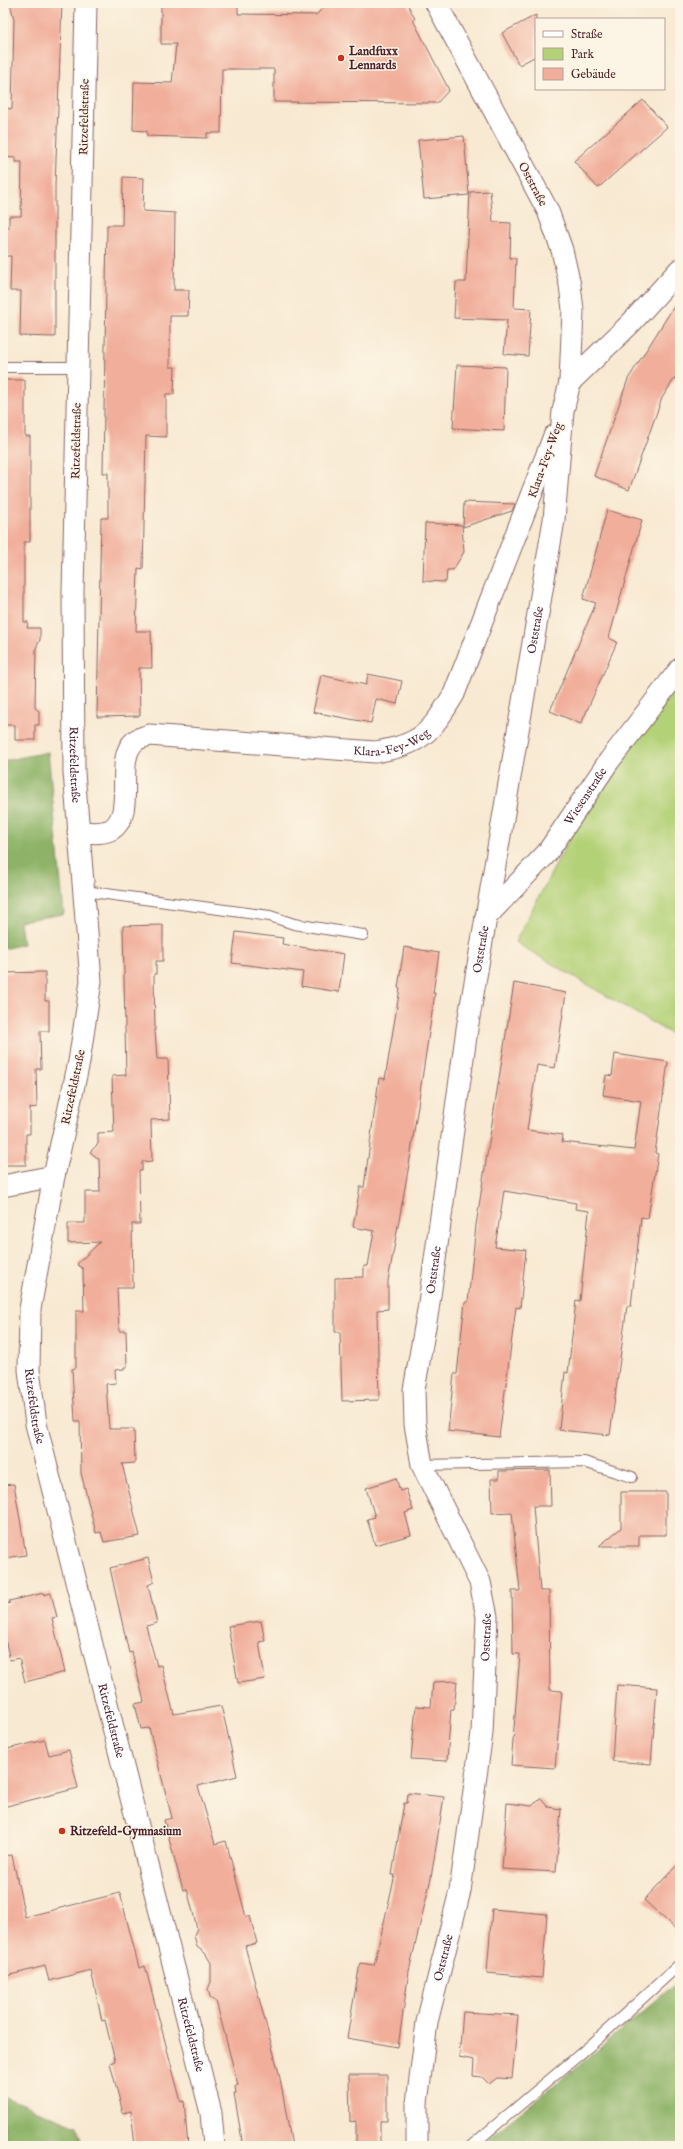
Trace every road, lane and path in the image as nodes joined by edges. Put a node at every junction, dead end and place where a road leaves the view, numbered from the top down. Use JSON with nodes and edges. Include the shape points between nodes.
{"nodes":[{"id":1,"x":86,"y":3,"type":"edge"},
{"id":2,"x":436,"y":3,"type":"edge"},
{"id":3,"x":680,"y":269,"type":"edge"},
{"id":4,"x":77,"y":367,"type":"junction"},
{"id":5,"x":3,"y":368,"type":"edge"},
{"id":6,"x":570,"y":382,"type":"junction"},
{"id":7,"x":564,"y":411,"type":"junction"},
{"id":8,"x":680,"y":669,"type":"edge"},
{"id":9,"x":78,"y":832,"type":"junction"},
{"id":10,"x":84,"y":891,"type":"junction"},
{"id":11,"x":486,"y":917,"type":"junction"},
{"id":12,"x":363,"y":935,"type":"dead end"},
{"id":13,"x":54,"y":1176,"type":"junction"},
{"id":14,"x":3,"y":1186,"type":"edge"},
{"id":15,"x":422,"y":1465,"type":"junction"},
{"id":16,"x":632,"y":1477,"type":"dead end"},
{"id":17,"x":680,"y":1964,"type":"edge"},
{"id":18,"x":214,"y":2146,"type":"edge"},
{"id":19,"x":417,"y":2146,"type":"edge"},
{"id":20,"x":471,"y":2146,"type":"edge"}],
"edges":[{"from":1,"to":4,"type":"street","name":"Ritzefeldstraße"},
{"from":2,"to":6,"type":"street","name":"Oststraße","via":[[548,211],[562,250],[573,310]]},
{"from":3,"to":6,"type":"street","via":[[631,323]]},
{"from":4,"to":5,"type":"lane"},
{"from":4,"to":9,"type":"street","name":"Ritzefeldstraße","via":[[73,600],[74,772]]},
{"from":6,"to":7,"type":"street","name":"Oststraße"},
{"from":7,"to":9,"type":"street","name":"Klara-Fey-Weg","via":[[454,694],[436,724],[423,737],[397,749],[375,752],[149,735],[134,742],[127,754],[122,815],[112,829]]},
{"from":7,"to":11,"type":"street","name":"Oststraße","via":[[554,520]]},
{"from":8,"to":11,"type":"street","name":"Wiesenstraße","via":[[609,761],[547,853]]},
{"from":9,"to":10,"type":"street","name":"Ritzefeldstraße"},
{"from":10,"to":12,"type":"lane","via":[[270,916],[294,924]]},
{"from":10,"to":13,"type":"street","name":"Ritzefeldstraße","via":[[91,981],[79,1062]]},
{"from":11,"to":15,"type":"street","name":"Oststraße","via":[[414,1390],[415,1424]]},
{"from":13,"to":14,"type":"street"},
{"from":13,"to":18,"type":"street","name":"Ritzefeldstraße","via":[[30,1309],[29,1370],[36,1424],[211,2113]]},
{"from":15,"to":16,"type":"lane","via":[[584,1462]]},
{"from":15,"to":19,"type":"street","name":"Oststraße","via":[[480,1582],[488,1617],[482,1733],[460,1891],[426,2022],[417,2102]]},
{"from":17,"to":20,"type":"lane","via":[[592,2044]]}]}
